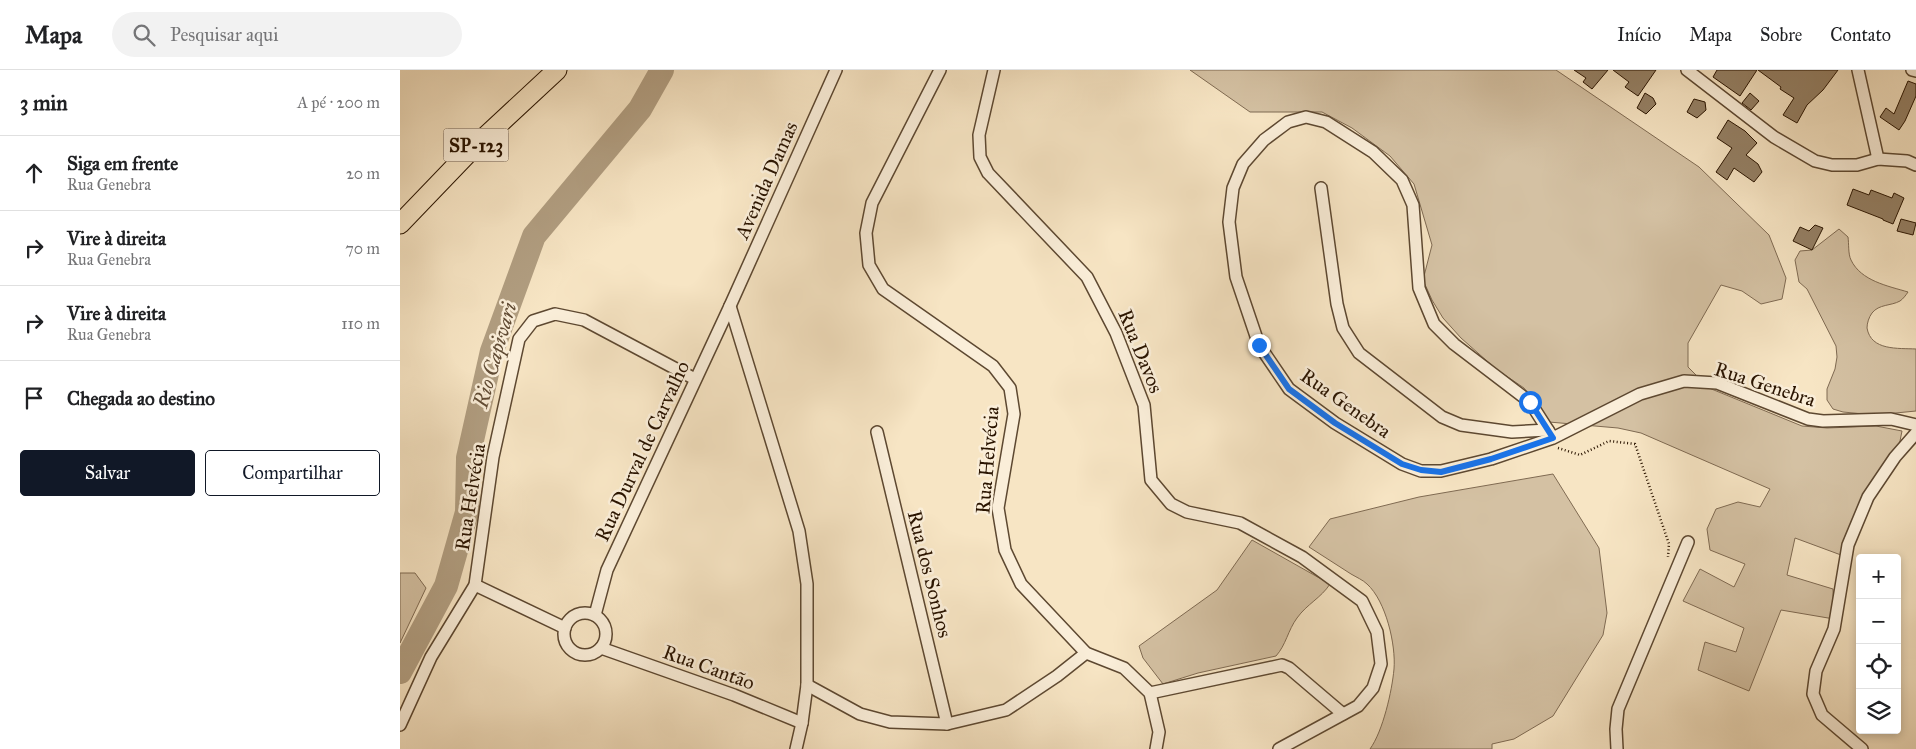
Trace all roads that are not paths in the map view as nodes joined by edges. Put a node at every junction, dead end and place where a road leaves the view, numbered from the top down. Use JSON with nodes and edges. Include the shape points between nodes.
{"nodes":[{"id":1,"x":557,"y":70,"type":"edge"},
{"id":2,"x":836,"y":70,"type":"edge"},
{"id":3,"x":940,"y":70,"type":"edge"},
{"id":4,"x":994,"y":70,"type":"edge"},
{"id":5,"x":1687,"y":70,"type":"edge"},
{"id":6,"x":1858,"y":70,"type":"edge"},
{"id":7,"x":1912,"y":70,"type":"edge"},
{"id":8,"x":1916,"y":71,"type":"edge"},
{"id":9,"x":1878,"y":159,"type":"junction"},
{"id":10,"x":1916,"y":165,"type":"edge"},
{"id":11,"x":1321,"y":188,"type":"dead end"},
{"id":12,"x":400,"y":224,"type":"edge"},
{"id":13,"x":730,"y":306,"type":"junction"},
{"id":14,"x":695,"y":379,"type":"junction"},
{"id":15,"x":1916,"y":425,"type":"edge"},
{"id":16,"x":877,"y":432,"type":"dead end"},
{"id":17,"x":1916,"y":433,"type":"edge"},
{"id":18,"x":1551,"y":434,"type":"junction"},
{"id":19,"x":1688,"y":542,"type":"dead end"},
{"id":20,"x":475,"y":585,"type":"junction"},
{"id":21,"x":595,"y":615,"type":"junction"},
{"id":22,"x":565,"y":628,"type":"junction"},
{"id":23,"x":601,"y":648,"type":"junction"},
{"id":24,"x":1086,"y":653,"type":"junction"},
{"id":25,"x":807,"y":685,"type":"junction"},
{"id":26,"x":1150,"y":693,"type":"junction"},
{"id":27,"x":1343,"y":714,"type":"junction"},
{"id":28,"x":802,"y":723,"type":"junction"},
{"id":29,"x":947,"y":724,"type":"junction"},
{"id":30,"x":400,"y":725,"type":"edge"},
{"id":31,"x":796,"y":749,"type":"edge"},
{"id":32,"x":1156,"y":749,"type":"edge"},
{"id":33,"x":1279,"y":749,"type":"edge"},
{"id":34,"x":1617,"y":749,"type":"edge"},
{"id":35,"x":1862,"y":749,"type":"edge"}],
"edges":[{"from":1,"to":12,"type":"main road","number":"SP-123","via":[[472,149]]},
{"from":2,"to":13,"type":"street","name":"Avenida Damas"},
{"from":3,"to":24,"type":"street","name":"Rua Helvécia","via":[[872,203],[866,233],[869,265],[883,289],[994,366],[1010,388],[1014,414],[998,508],[1005,550],[1022,584]]},
{"from":4,"to":27,"type":"street","name":"Rua Davos","via":[[979,134],[980,157],[988,173],[1087,277],[1116,333],[1144,405],[1151,480],[1171,504],[1187,512],[1240,523],[1302,557],[1362,601],[1377,632],[1381,664],[1373,688],[1358,706]]},
{"from":5,"to":9,"type":"street","via":[[1774,137],[1815,161],[1857,165]]},
{"from":6,"to":9,"type":"street"},
{"from":7,"to":8,"type":"street"},
{"from":9,"to":10,"type":"street","via":[[1907,161]]},
{"from":11,"to":18,"type":"street","via":[[1337,304],[1344,328],[1359,353],[1442,417],[1461,425]]},
{"from":13,"to":14,"type":"street","name":"Rua Durval de Carvalho"},
{"from":13,"to":25,"type":"street","via":[[799,531],[807,584]]},
{"from":14,"to":20,"type":"street","name":"Rua Helvécia","via":[[584,320],[555,314],[533,321],[519,339],[494,457]]},
{"from":14,"to":21,"type":"street","name":"Rua Durval de Carvalho","via":[[607,570]]},
{"from":15,"to":18,"type":"street","name":"Rua Genebra","via":[[1891,419],[1808,419],[1717,383],[1684,381],[1640,394]]},
{"from":16,"to":29,"type":"street","name":"Rua dos Sonhos"},
{"from":17,"to":35,"type":"street","via":[[1868,497],[1848,545],[1834,629],[1816,671],[1813,694],[1822,715]]},
{"from":18,"to":18,"type":"street","name":"Rua Genebra","via":[[1530,402],[1454,344],[1434,324],[1419,288],[1413,205],[1402,180],[1373,152],[1326,122],[1306,117],[1288,122],[1264,140],[1243,164],[1233,188],[1230,222],[1236,277],[1259,345],[1289,389],[1335,423],[1402,464],[1421,470],[1441,472],[1491,459],[1541,442]]},
{"from":19,"to":34,"type":"street","via":[[1618,709]]},
{"from":20,"to":22,"type":"street"},
{"from":20,"to":30,"type":"street","name":"Rua Helvécia","via":[[431,657]]},
{"from":21,"to":22,"type":"street","via":[[576,615]]},
{"from":21,"to":23,"type":"street","via":[[605,626],[607,634]]},
{"from":22,"to":23,"type":"street","via":[[566,644],[579,655],[587,656]]},
{"from":23,"to":28,"type":"street","name":"Rua Cantão"},
{"from":24,"to":26,"type":"street","name":"Rua Helvécia","via":[[1124,668]]},
{"from":24,"to":29,"type":"street","via":[[1006,710]]},
{"from":25,"to":28,"type":"street"},
{"from":25,"to":29,"type":"street","via":[[860,714],[890,722]]},
{"from":26,"to":27,"type":"street","via":[[1282,665]]},
{"from":26,"to":32,"type":"street","via":[[1159,732]]},
{"from":27,"to":33,"type":"street","name":"Rua Davos"},
{"from":28,"to":31,"type":"street"}]}
